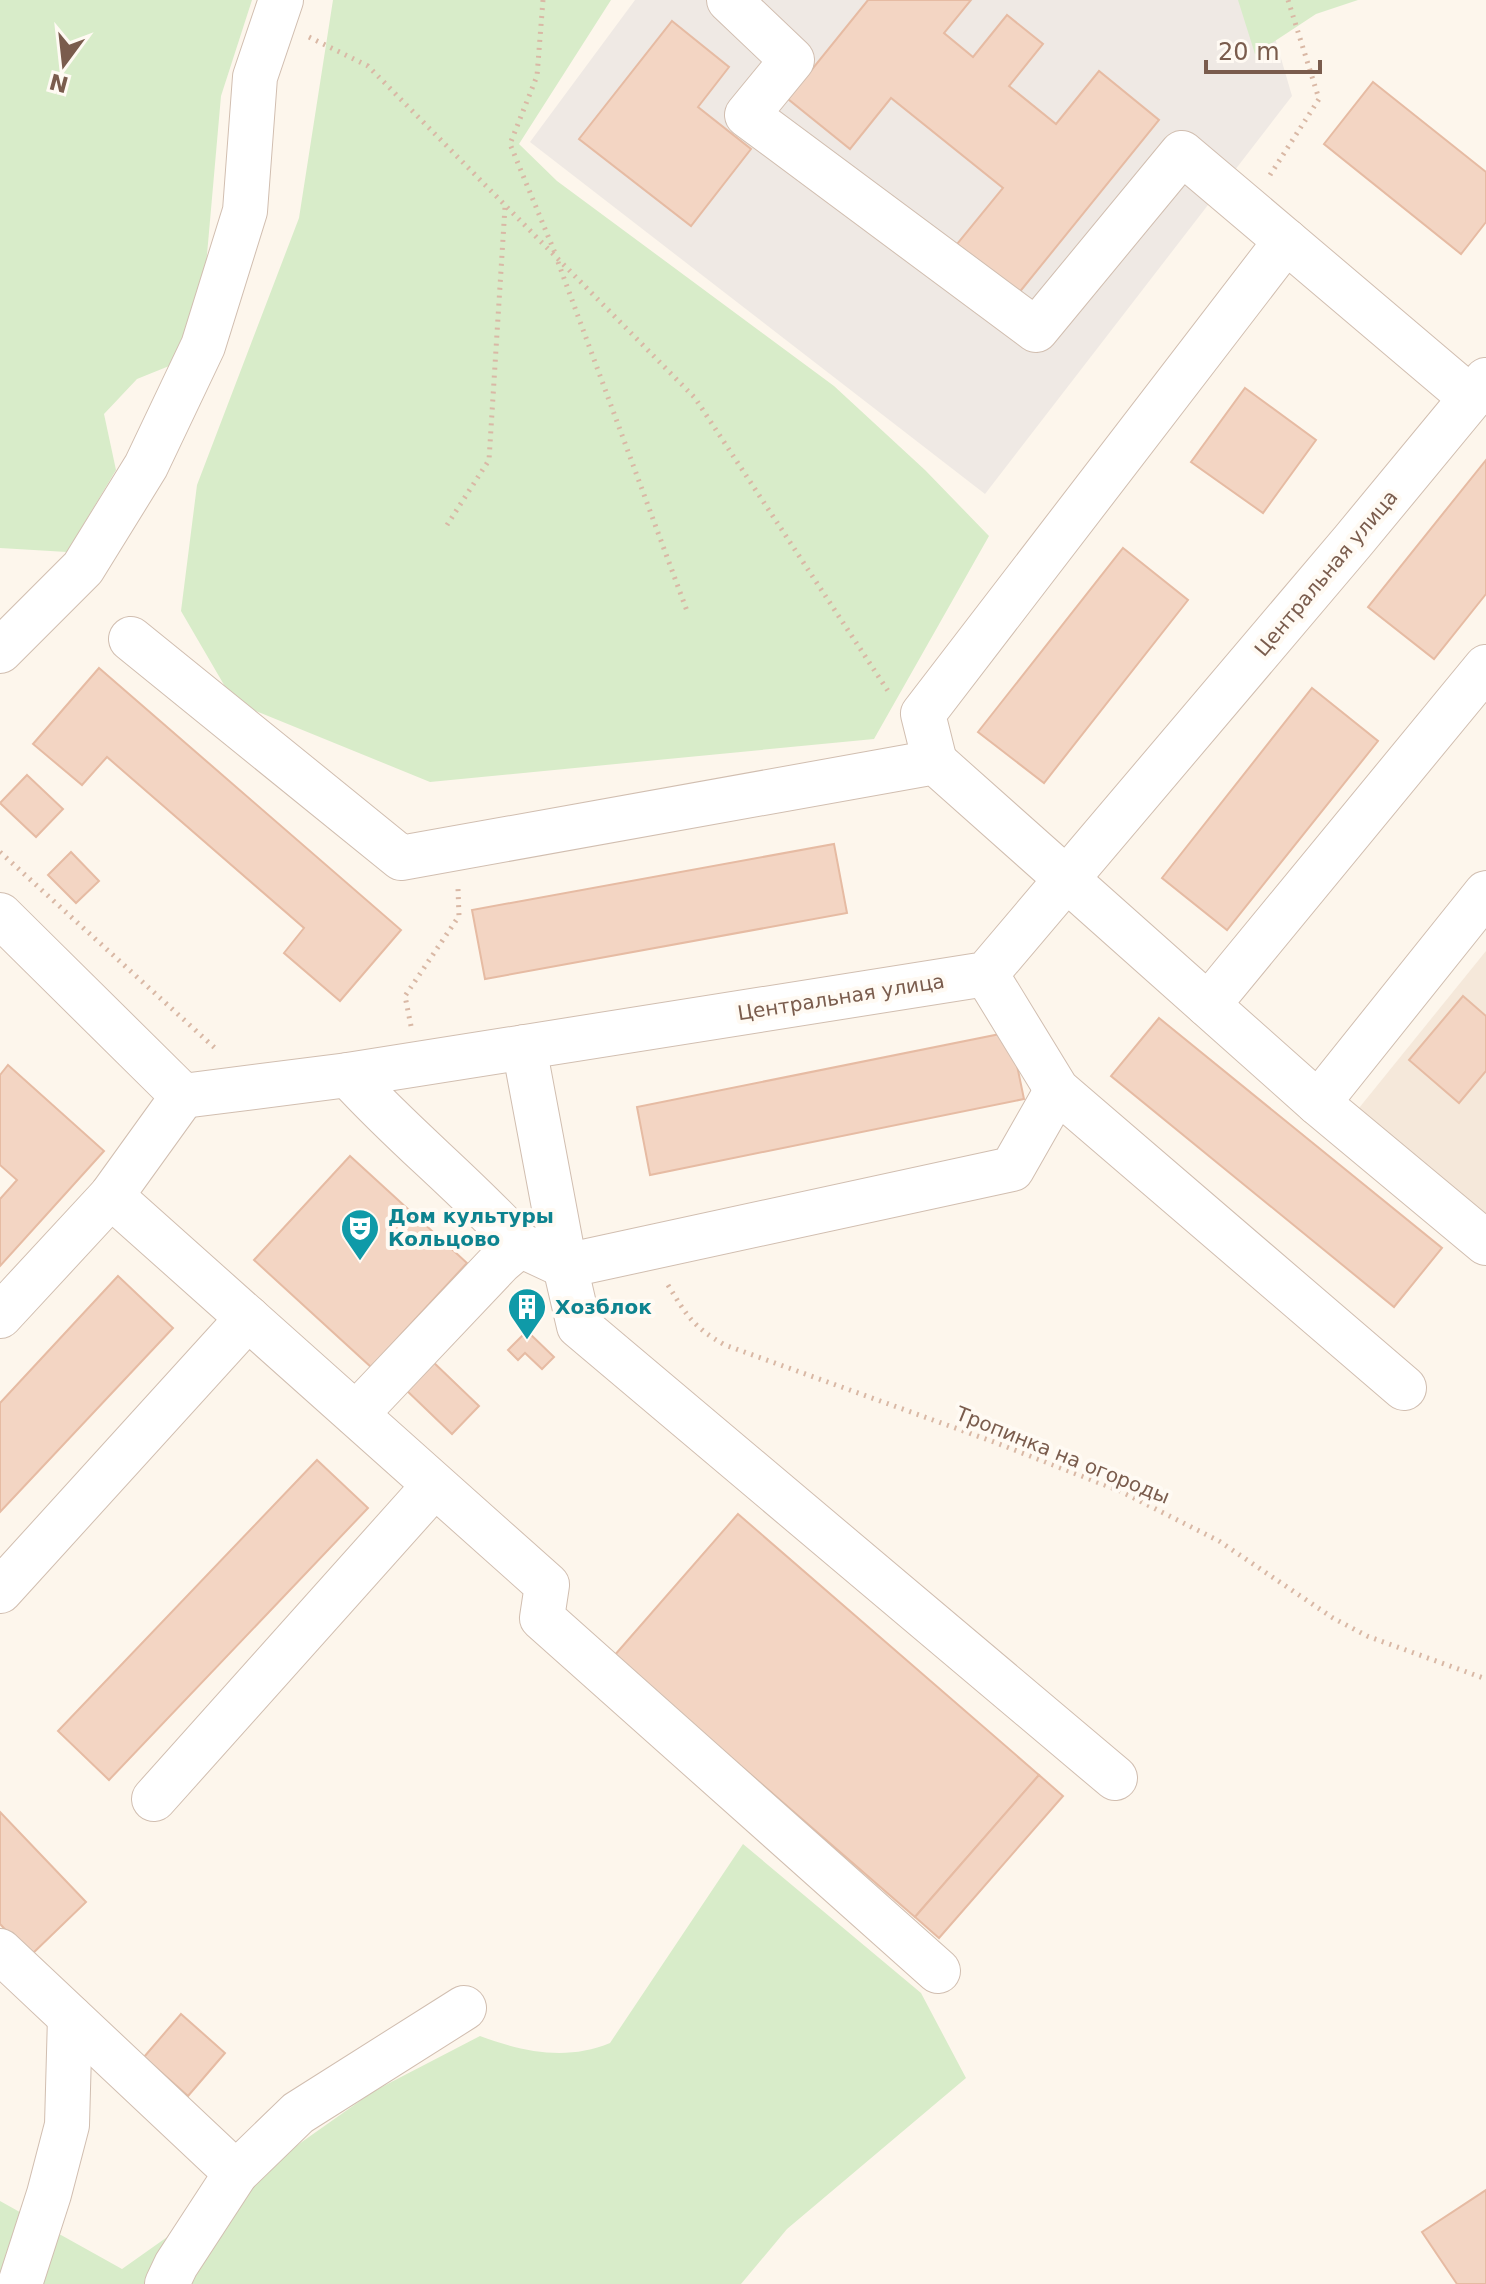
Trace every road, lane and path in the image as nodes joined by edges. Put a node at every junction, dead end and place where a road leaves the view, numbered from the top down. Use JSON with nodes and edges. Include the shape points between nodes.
{"nodes":[{"id":1,"x":543,"y":0,"type":"edge"},
{"id":2,"x":729,"y":0,"type":"edge"},
{"id":3,"x":1288,"y":0,"type":"edge"},
{"id":4,"x":278,"y":10,"type":"edge"},
{"id":5,"x":1268,"y":178,"type":"dead end"},
{"id":6,"x":505,"y":205,"type":"junction"},
{"id":7,"x":1286,"y":241,"type":"junction"},
{"id":8,"x":556,"y":257,"type":"junction"},
{"id":9,"x":1478,"y":389,"type":"edge"},
{"id":10,"x":447,"y":525,"type":"dead end"},
{"id":11,"x":687,"y":611,"type":"dead end"},
{"id":12,"x":131,"y":639,"type":"dead end"},
{"id":13,"x":0,"y":651,"type":"edge"},
{"id":14,"x":1486,"y":667,"type":"edge"},
{"id":15,"x":892,"y":697,"type":"dead end"},
{"id":16,"x":935,"y":762,"type":"junction"},
{"id":17,"x":456,"y":848,"type":"junction"},
{"id":18,"x":0,"y":852,"type":"edge"},
{"id":19,"x":1068,"y":879,"type":"junction"},
{"id":20,"x":1486,"y":893,"type":"edge"},
{"id":21,"x":0,"y":915,"type":"edge"},
{"id":22,"x":986,"y":974,"type":"junction"},
{"id":23,"x":1208,"y":1005,"type":"junction"},
{"id":24,"x":413,"y":1037,"type":"dead end"},
{"id":25,"x":524,"y":1047,"type":"junction"},
{"id":26,"x":225,"y":1058,"type":"dead end"},
{"id":27,"x":348,"y":1075,"type":"junction"},
{"id":28,"x":1057,"y":1090,"type":"junction"},
{"id":29,"x":183,"y":1096,"type":"junction"},
{"id":30,"x":1318,"y":1103,"type":"junction"},
{"id":31,"x":111,"y":1196,"type":"junction"},
{"id":32,"x":1486,"y":1243,"type":"edge"},
{"id":33,"x":520,"y":1245,"type":"junction"},
{"id":34,"x":653,"y":1247,"type":"junction"},
{"id":35,"x":565,"y":1266,"type":"junction"},
{"id":36,"x":0,"y":1316,"type":"edge"},
{"id":37,"x":248,"y":1318,"type":"junction"},
{"id":38,"x":1404,"y":1388,"type":"dead end"},
{"id":39,"x":356,"y":1414,"type":"junction"},
{"id":40,"x":434,"y":1486,"type":"junction"},
{"id":41,"x":0,"y":1591,"type":"edge"},
{"id":42,"x":1486,"y":1679,"type":"edge"},
{"id":43,"x":1115,"y":1778,"type":"dead end"},
{"id":44,"x":154,"y":1799,"type":"dead end"},
{"id":45,"x":0,"y":1951,"type":"edge"},
{"id":46,"x":938,"y":1971,"type":"dead end"},
{"id":47,"x":464,"y":2008,"type":"dead end"},
{"id":48,"x":70,"y":2017,"type":"junction"},
{"id":49,"x":236,"y":2173,"type":"junction"},
{"id":50,"x":20,"y":2284,"type":"edge"},
{"id":51,"x":167,"y":2284,"type":"edge"}],
"edges":[{"from":1,"to":8,"type":"path","via":[[537,76],[510,144]]},
{"from":2,"to":7,"type":"street","via":[[792,60],[747,115],[1036,330],[1182,153]]},
{"from":3,"to":5,"type":"path","via":[[1319,99]]},
{"from":4,"to":6,"type":"path","via":[[368,66]]},
{"from":4,"to":13,"type":"street","via":[[255,77],[245,211],[203,346],[146,466],[83,568]]},
{"from":6,"to":8,"type":"path"},
{"from":6,"to":10,"type":"path","via":[[489,460]]},
{"from":7,"to":9,"type":"street"},
{"from":7,"to":16,"type":"street","via":[[923,714]]},
{"from":8,"to":11,"type":"path"},
{"from":8,"to":15,"type":"path","via":[[695,398]]},
{"from":9,"to":19,"type":"street","name":"Центральная улица"},
{"from":12,"to":17,"type":"street","via":[[401,858]]},
{"from":14,"to":23,"type":"street"},
{"from":16,"to":17,"type":"street"},
{"from":16,"to":19,"type":"street"},
{"from":17,"to":24,"type":"path","via":[[459,916],[405,996]]},
{"from":18,"to":26,"type":"path"},
{"from":19,"to":22,"type":"street","name":"Центральная улица"},
{"from":19,"to":23,"type":"street"},
{"from":20,"to":30,"type":"street"},
{"from":21,"to":29,"type":"street"},
{"from":22,"to":25,"type":"street","name":"Центральная улица"},
{"from":22,"to":28,"type":"street"},
{"from":23,"to":30,"type":"street"},
{"from":25,"to":27,"type":"street","name":"Центральная улица"},
{"from":25,"to":35,"type":"street"},
{"from":27,"to":29,"type":"street","name":"Центральная улица"},
{"from":27,"to":33,"type":"street"},
{"from":28,"to":34,"type":"street","via":[[1012,1169]]},
{"from":28,"to":38,"type":"street"},
{"from":29,"to":31,"type":"street"},
{"from":30,"to":32,"type":"street"},
{"from":31,"to":36,"type":"street"},
{"from":31,"to":37,"type":"street"},
{"from":33,"to":35,"type":"street"},
{"from":33,"to":39,"type":"street"},
{"from":34,"to":35,"type":"street"},
{"from":34,"to":42,"type":"path","name":"Тропинка на огороды","via":[[686,1315],[699,1331],[725,1345],[1120,1491],[1219,1541],[1356,1630]]},
{"from":35,"to":43,"type":"street","via":[[579,1326]]},
{"from":37,"to":39,"type":"street"},
{"from":37,"to":41,"type":"street"},
{"from":39,"to":40,"type":"street"},
{"from":40,"to":44,"type":"street"},
{"from":40,"to":46,"type":"street","via":[[547,1585],[542,1618]]},
{"from":45,"to":48,"type":"street"},
{"from":47,"to":49,"type":"street","via":[[298,2113]]},
{"from":48,"to":49,"type":"street"},
{"from":48,"to":50,"type":"street","via":[[67,2125]]},
{"from":49,"to":51,"type":"street"}]}
